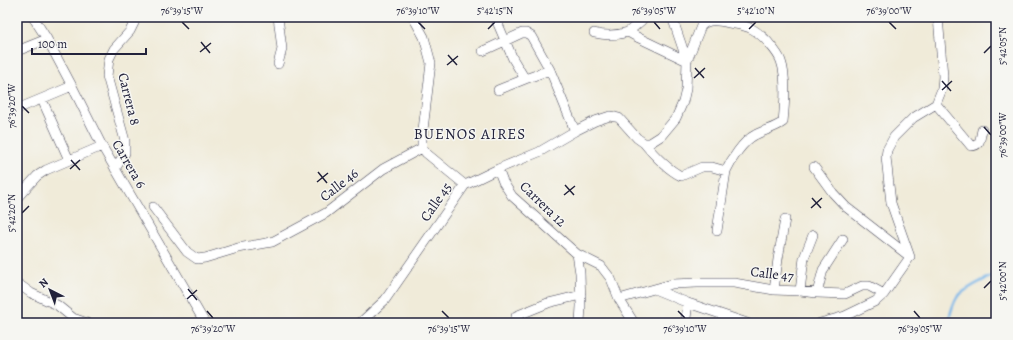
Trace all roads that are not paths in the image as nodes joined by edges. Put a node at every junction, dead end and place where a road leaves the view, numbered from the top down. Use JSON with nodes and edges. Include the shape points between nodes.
{"nodes":[{"id":1,"x":33,"y":17,"type":"edge"},
{"id":2,"x":136,"y":17,"type":"edge"},
{"id":3,"x":278,"y":17,"type":"edge"},
{"id":4,"x":413,"y":17,"type":"edge"},
{"id":5,"x":495,"y":17,"type":"edge"},
{"id":6,"x":644,"y":17,"type":"edge"},
{"id":7,"x":672,"y":17,"type":"edge"},
{"id":8,"x":938,"y":17,"type":"edge"},
{"id":9,"x":628,"y":32,"type":"junction"},
{"id":10,"x":594,"y":33,"type":"dead end"},
{"id":11,"x":47,"y":39,"type":"junction"},
{"id":12,"x":504,"y":41,"type":"junction"},
{"id":13,"x":17,"y":50,"type":"edge"},
{"id":14,"x":483,"y":51,"type":"dead end"},
{"id":15,"x":687,"y":61,"type":"junction"},
{"id":16,"x":278,"y":64,"type":"dead end"},
{"id":17,"x":550,"y":70,"type":"junction"},
{"id":18,"x":525,"y":79,"type":"junction"},
{"id":19,"x":72,"y":86,"type":"junction"},
{"id":20,"x":498,"y":90,"type":"dead end"},
{"id":21,"x":44,"y":104,"type":"dead end"},
{"id":22,"x":936,"y":104,"type":"junction"},
{"id":23,"x":17,"y":109,"type":"edge"},
{"id":24,"x":982,"y":130,"type":"dead end"},
{"id":25,"x":575,"y":131,"type":"junction"},
{"id":26,"x":644,"y":143,"type":"junction"},
{"id":27,"x":102,"y":146,"type":"junction"},
{"id":28,"x":422,"y":148,"type":"junction"},
{"id":29,"x":69,"y":160,"type":"junction"},
{"id":30,"x":814,"y":168,"type":"dead end"},
{"id":31,"x":115,"y":169,"type":"junction"},
{"id":32,"x":498,"y":170,"type":"junction"},
{"id":33,"x":726,"y":171,"type":"junction"},
{"id":34,"x":465,"y":185,"type":"junction"},
{"id":35,"x":17,"y":198,"type":"edge"},
{"id":36,"x":153,"y":207,"type":"dead end"},
{"id":37,"x":785,"y":220,"type":"dead end"},
{"id":38,"x":717,"y":231,"type":"dead end"},
{"id":39,"x":813,"y":235,"type":"dead end"},
{"id":40,"x":843,"y":239,"type":"dead end"},
{"id":41,"x":576,"y":254,"type":"junction"},
{"id":42,"x":910,"y":257,"type":"junction"},
{"id":43,"x":17,"y":283,"type":"edge"},
{"id":44,"x":654,"y":289,"type":"junction"},
{"id":45,"x":774,"y":290,"type":"junction"},
{"id":46,"x":800,"y":291,"type":"junction"},
{"id":47,"x":817,"y":293,"type":"junction"},
{"id":48,"x":884,"y":294,"type":"junction"},
{"id":49,"x":581,"y":295,"type":"junction"},
{"id":50,"x":619,"y":300,"type":"junction"},
{"id":51,"x":688,"y":303,"type":"junction"},
{"id":52,"x":516,"y":316,"type":"dead end"},
{"id":53,"x":87,"y":323,"type":"edge"},
{"id":54,"x":205,"y":323,"type":"edge"},
{"id":55,"x":360,"y":323,"type":"edge"},
{"id":56,"x":580,"y":323,"type":"edge"},
{"id":57,"x":634,"y":323,"type":"edge"},
{"id":58,"x":686,"y":323,"type":"edge"},
{"id":59,"x":747,"y":323,"type":"edge"},
{"id":60,"x":820,"y":323,"type":"edge"}],
"edges":[{"from":1,"to":11,"type":"street","name":"Carrera 6"},
{"from":2,"to":31,"type":"street","name":"Carrera 8","via":[[130,31],[109,59],[107,76],[125,141],[125,153]]},
{"from":3,"to":16,"type":"street","via":[[282,49]]},
{"from":4,"to":28,"type":"street","via":[[424,38],[431,63]]},
{"from":5,"to":12,"type":"street"},
{"from":6,"to":9,"type":"street"},
{"from":7,"to":15,"type":"street"},
{"from":8,"to":22,"type":"street","via":[[943,76],[942,89]]},
{"from":9,"to":10,"type":"street","via":[[612,36]]},
{"from":9,"to":15,"type":"street"},
{"from":11,"to":13,"type":"street"},
{"from":11,"to":19,"type":"street","name":"Carrera 6"},
{"from":12,"to":14,"type":"street"},
{"from":12,"to":17,"type":"street","via":[[522,33],[529,34]]},
{"from":12,"to":18,"type":"street"},
{"from":15,"to":26,"type":"street","via":[[684,102],[676,118],[661,136],[650,143]]},
{"from":15,"to":33,"type":"street","via":[[703,23],[717,20],[750,28],[760,34],[780,60],[784,74],[783,122],[753,136],[739,150]]},
{"from":17,"to":18,"type":"street"},
{"from":17,"to":25,"type":"street"},
{"from":18,"to":20,"type":"street"},
{"from":19,"to":23,"type":"street"},
{"from":19,"to":27,"type":"street","name":"Carrera 6"},
{"from":21,"to":29,"type":"street"},
{"from":22,"to":24,"type":"street","via":[[971,146],[979,143]]},
{"from":22,"to":42,"type":"street","via":[[913,118],[894,138],[887,150],[891,203]]},
{"from":25,"to":26,"type":"street","name":"Calle 45","via":[[595,121],[615,116]]},
{"from":25,"to":32,"type":"street","name":"Calle 45","via":[[539,152]]},
{"from":26,"to":33,"type":"street","via":[[652,153],[681,176],[702,167]]},
{"from":27,"to":29,"type":"street"},
{"from":27,"to":31,"type":"street","name":"Carrera 6"},
{"from":28,"to":34,"type":"street"},
{"from":28,"to":36,"type":"street","name":"Calle 46","via":[[383,169],[326,213],[272,242],[238,248],[205,258],[197,259],[187,252]]},
{"from":29,"to":35,"type":"street","via":[[37,176]]},
{"from":30,"to":42,"type":"street","via":[[846,207]]},
{"from":31,"to":54,"type":"street","name":"Carrera 6"},
{"from":32,"to":34,"type":"street","name":"Calle 45"},
{"from":32,"to":41,"type":"street","name":"Carrera 12","via":[[512,196]]},
{"from":33,"to":38,"type":"street"},
{"from":34,"to":55,"type":"street","name":"Calle 45","via":[[385,300]]},
{"from":37,"to":45,"type":"street"},
{"from":39,"to":46,"type":"street","via":[[804,258]]},
{"from":40,"to":47,"type":"street","via":[[823,270]]},
{"from":41,"to":49,"type":"street"},
{"from":41,"to":50,"type":"street","name":"Carrera 12","via":[[601,266]]},
{"from":42,"to":48,"type":"street"},
{"from":43,"to":53,"type":"street","via":[[57,305],[72,318]]},
{"from":44,"to":45,"type":"street","name":"Calle 47","via":[[672,284],[734,283]]},
{"from":44,"to":50,"type":"street","name":"Calle 47"},
{"from":44,"to":51,"type":"street"},
{"from":45,"to":46,"type":"street","name":"Calle 47"},
{"from":46,"to":47,"type":"street","name":"Calle 47"},
{"from":47,"to":48,"type":"street","name":"Calle 47","via":[[844,294],[862,286],[869,286]]},
{"from":48,"to":60,"type":"street","via":[[876,301],[845,316]]},
{"from":49,"to":52,"type":"street","via":[[548,303]]},
{"from":49,"to":56,"type":"street"},
{"from":50,"to":57,"type":"street","name":"Carrera 12"},
{"from":51,"to":58,"type":"street"},
{"from":51,"to":59,"type":"street"}]}
